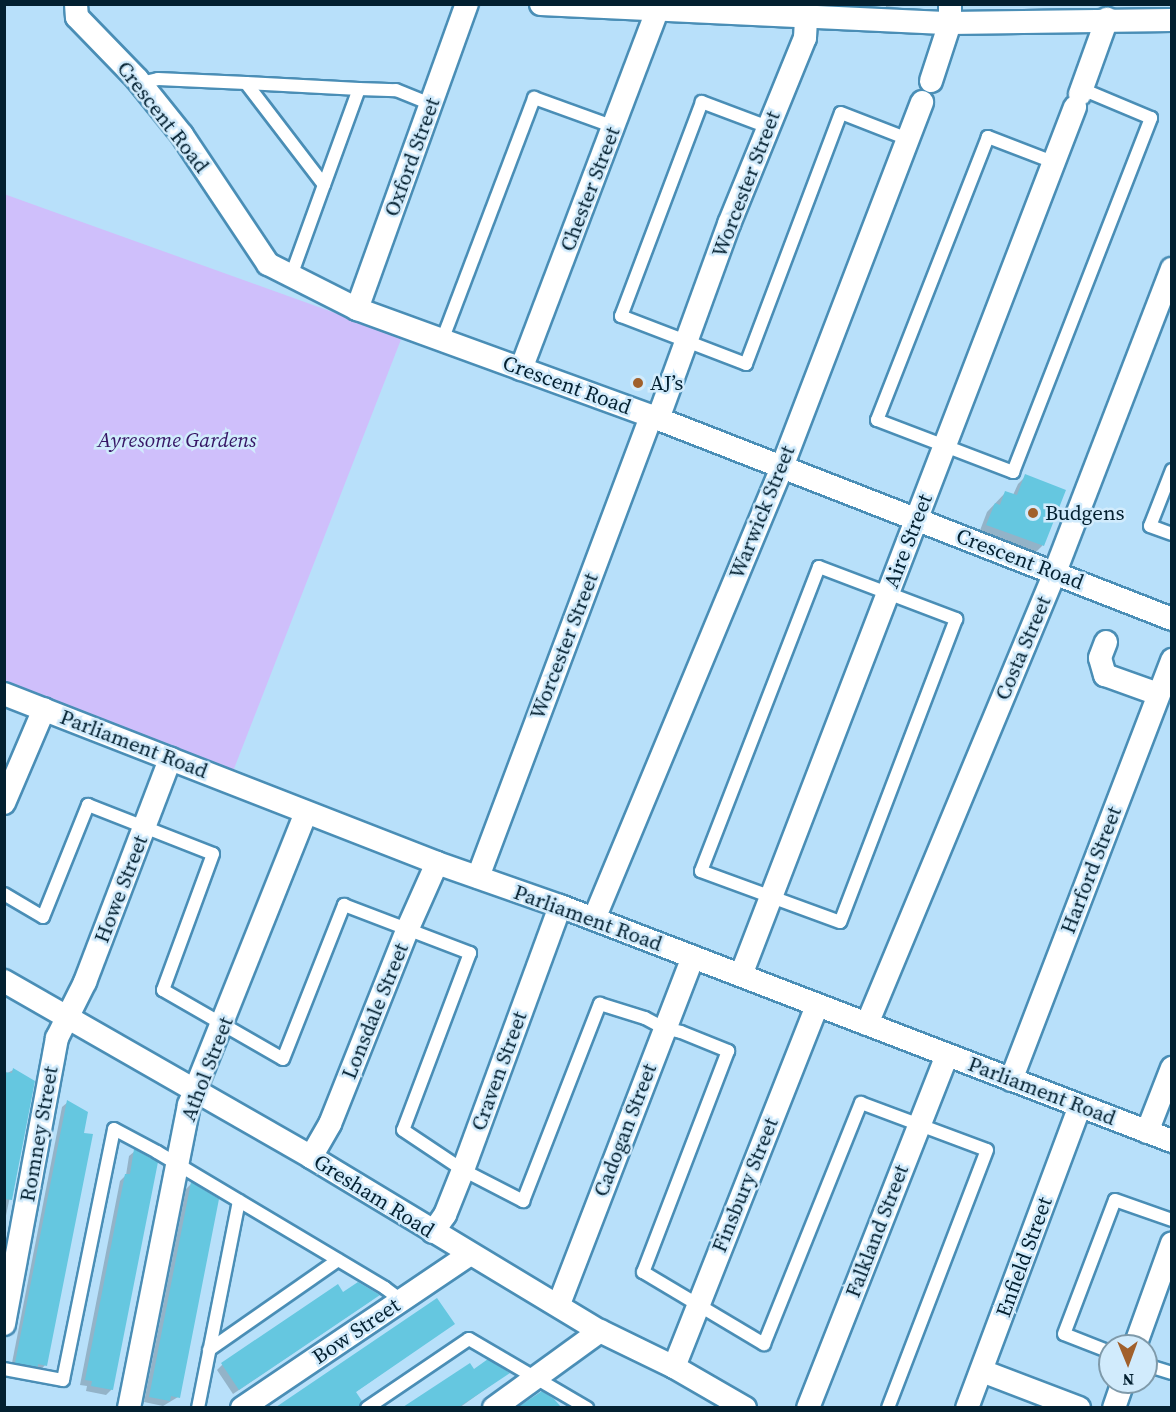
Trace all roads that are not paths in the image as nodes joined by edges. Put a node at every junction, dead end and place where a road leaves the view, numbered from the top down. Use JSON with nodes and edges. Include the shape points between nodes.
{"nodes":[{"id":1,"x":76,"y":4,"type":"edge"},
{"id":2,"x":466,"y":4,"type":"edge"},
{"id":3,"x":541,"y":4,"type":"edge"},
{"id":4,"x":660,"y":7,"type":"edge"},
{"id":5,"x":950,"y":14,"type":"edge"},
{"id":6,"x":806,"y":16,"type":"junction"},
{"id":7,"x":1107,"y":19,"type":"junction"},
{"id":8,"x":1172,"y":20,"type":"edge"},
{"id":9,"x":931,"y":81,"type":"dead end"},
{"id":10,"x":141,"y":83,"type":"junction"},
{"id":11,"x":246,"y":83,"type":"junction"},
{"id":12,"x":359,"y":88,"type":"junction"},
{"id":13,"x":1079,"y":97,"type":"junction"},
{"id":14,"x":922,"y":102,"type":"dead end"},
{"id":15,"x":431,"y":104,"type":"junction"},
{"id":16,"x":614,"y":127,"type":"junction"},
{"id":17,"x":768,"y":127,"type":"junction"},
{"id":18,"x":908,"y":139,"type":"junction"},
{"id":19,"x":1053,"y":162,"type":"junction"},
{"id":20,"x":324,"y":185,"type":"junction"},
{"id":21,"x":1172,"y":269,"type":"edge"},
{"id":22,"x":291,"y":276,"type":"junction"},
{"id":23,"x":357,"y":309,"type":"junction"},
{"id":24,"x":443,"y":338,"type":"junction"},
{"id":25,"x":686,"y":341,"type":"junction"},
{"id":26,"x":520,"y":369,"type":"junction"},
{"id":27,"x":655,"y":417,"type":"junction"},
{"id":28,"x":944,"y":446,"type":"junction"},
{"id":29,"x":782,"y":467,"type":"junction"},
{"id":30,"x":1172,"y":470,"type":"edge"},
{"id":31,"x":916,"y":519,"type":"junction"},
{"id":32,"x":1172,"y":534,"type":"edge"},
{"id":33,"x":1055,"y":572,"type":"junction"},
{"id":34,"x":888,"y":593,"type":"junction"},
{"id":35,"x":1172,"y":619,"type":"edge"},
{"id":36,"x":1106,"y":642,"type":"dead end"},
{"id":37,"x":1172,"y":660,"type":"edge"},
{"id":38,"x":4,"y":694,"type":"edge"},
{"id":39,"x":1158,"y":694,"type":"junction"},
{"id":40,"x":44,"y":709,"type":"junction"},
{"id":41,"x":170,"y":759,"type":"junction"},
{"id":42,"x":4,"y":803,"type":"edge"},
{"id":43,"x":306,"y":812,"type":"junction"},
{"id":44,"x":144,"y":826,"type":"junction"},
{"id":45,"x":437,"y":863,"type":"junction"},
{"id":46,"x":478,"y":877,"type":"junction"},
{"id":47,"x":4,"y":894,"type":"edge"},
{"id":48,"x":772,"y":897,"type":"junction"},
{"id":49,"x":560,"y":906,"type":"junction"},
{"id":50,"x":594,"y":919,"type":"junction"},
{"id":51,"x":408,"y":928,"type":"junction"},
{"id":52,"x":693,"y":957,"type":"junction"},
{"id":53,"x":741,"y":975,"type":"junction"},
{"id":54,"x":4,"y":981,"type":"edge"},
{"id":55,"x":817,"y":1005,"type":"junction"},
{"id":56,"x":67,"y":1017,"type":"junction"},
{"id":57,"x":867,"y":1024,"type":"junction"},
{"id":58,"x":223,"y":1025,"type":"junction"},
{"id":59,"x":664,"y":1028,"type":"junction"},
{"id":60,"x":947,"y":1055,"type":"junction"},
{"id":61,"x":1172,"y":1068,"type":"edge"},
{"id":62,"x":1011,"y":1080,"type":"junction"},
{"id":63,"x":194,"y":1090,"type":"junction"},
{"id":64,"x":1080,"y":1106,"type":"junction"},
{"id":65,"x":920,"y":1123,"type":"junction"},
{"id":66,"x":1147,"y":1132,"type":"junction"},
{"id":67,"x":1172,"y":1141,"type":"edge"},
{"id":68,"x":311,"y":1157,"type":"junction"},
{"id":69,"x":176,"y":1165,"type":"junction"},
{"id":70,"x":463,"y":1170,"type":"junction"},
{"id":71,"x":239,"y":1201,"type":"junction"},
{"id":72,"x":1172,"y":1220,"type":"edge"},
{"id":73,"x":433,"y":1232,"type":"junction"},
{"id":74,"x":1172,"y":1242,"type":"edge"},
{"id":75,"x":470,"y":1254,"type":"junction"},
{"id":76,"x":338,"y":1260,"type":"junction"},
{"id":77,"x":401,"y":1300,"type":"junction"},
{"id":78,"x":559,"y":1304,"type":"junction"},
{"id":79,"x":698,"y":1305,"type":"junction"},
{"id":80,"x":4,"y":1324,"type":"edge"},
{"id":81,"x":600,"y":1331,"type":"junction"},
{"id":82,"x":1139,"y":1334,"type":"edge"},
{"id":83,"x":1098,"y":1347,"type":"edge"},
{"id":84,"x":208,"y":1350,"type":"junction"},
{"id":85,"x":674,"y":1367,"type":"junction"},
{"id":86,"x":4,"y":1369,"type":"edge"},
{"id":87,"x":982,"y":1371,"type":"junction"},
{"id":88,"x":538,"y":1378,"type":"junction"},
{"id":89,"x":738,"y":1406,"type":"edge"},
{"id":90,"x":129,"y":1407,"type":"edge"},
{"id":91,"x":198,"y":1407,"type":"edge"},
{"id":92,"x":242,"y":1407,"type":"edge"},
{"id":93,"x":367,"y":1407,"type":"edge"},
{"id":94,"x":494,"y":1407,"type":"edge"},
{"id":95,"x":587,"y":1407,"type":"edge"},
{"id":96,"x":808,"y":1407,"type":"edge"},
{"id":97,"x":888,"y":1407,"type":"edge"},
{"id":98,"x":967,"y":1407,"type":"edge"},
{"id":99,"x":1078,"y":1407,"type":"edge"}],
"edges":[{"from":1,"to":10,"type":"street","name":"Crescent Road","via":[[77,17]]},
{"from":2,"to":15,"type":"street","name":"Oxford Street"},
{"from":3,"to":4,"type":"street"},
{"from":4,"to":6,"type":"street"},
{"from":4,"to":16,"type":"street","name":"Chester Street"},
{"from":5,"to":6,"type":"street"},
{"from":5,"to":7,"type":"street"},
{"from":5,"to":9,"type":"street"},
{"from":6,"to":17,"type":"street","name":"Worcester Street","via":[[805,38]]},
{"from":7,"to":8,"type":"street"},
{"from":7,"to":13,"type":"street","name":"Aire Street"},
{"from":10,"to":11,"type":"lane","via":[[158,79]]},
{"from":10,"to":22,"type":"street","name":"Crescent Road","via":[[182,135],[268,264]]},
{"from":11,"to":12,"type":"lane"},
{"from":11,"to":20,"type":"lane"},
{"from":12,"to":15,"type":"lane","via":[[396,90]]},
{"from":12,"to":20,"type":"lane"},
{"from":13,"to":19,"type":"street","name":"Aire Street"},
{"from":13,"to":28,"type":"lane","via":[[1151,118],[1013,472]]},
{"from":14,"to":18,"type":"street","name":"Warwick Street"},
{"from":15,"to":23,"type":"street","name":"Oxford Street"},
{"from":16,"to":24,"type":"lane","via":[[534,98]]},
{"from":16,"to":26,"type":"street","name":"Chester Street"},
{"from":17,"to":25,"type":"street","name":"Worcester Street"},
{"from":17,"to":25,"type":"lane","via":[[702,102],[621,316]]},
{"from":18,"to":25,"type":"lane","via":[[841,113],[746,364]]},
{"from":18,"to":29,"type":"street","name":"Warwick Street"},
{"from":19,"to":28,"type":"street","name":"Aire Street"},
{"from":19,"to":28,"type":"lane","via":[[988,137],[877,420]]},
{"from":20,"to":22,"type":"lane"},
{"from":21,"to":33,"type":"street","name":"Costa Street"},
{"from":22,"to":23,"type":"street","name":"Crescent Road"},
{"from":23,"to":24,"type":"street","name":"Crescent Road"},
{"from":24,"to":26,"type":"street","name":"Crescent Road"},
{"from":25,"to":27,"type":"street","name":"Worcester Street"},
{"from":26,"to":27,"type":"street","name":"Crescent Road"},
{"from":27,"to":29,"type":"street","name":"Crescent Road"},
{"from":27,"to":46,"type":"street","name":"Worcester Street"},
{"from":28,"to":31,"type":"street","name":"Aire Street"},
{"from":29,"to":31,"type":"street","name":"Crescent Road"},
{"from":29,"to":50,"type":"street","name":"Warwick Street"},
{"from":30,"to":32,"type":"lane","via":[[1150,526]]},
{"from":31,"to":33,"type":"street","name":"Crescent Road"},
{"from":31,"to":34,"type":"street","name":"Aire Street"},
{"from":33,"to":35,"type":"street","name":"Crescent Road"},
{"from":33,"to":57,"type":"street","name":"Costa Street"},
{"from":34,"to":48,"type":"street","name":"Aire Street"},
{"from":34,"to":48,"type":"lane","via":[[956,619],[952,630],[840,922]]},
{"from":34,"to":48,"type":"lane","via":[[819,567],[702,871]]},
{"from":36,"to":39,"type":"street","via":[[1100,657],[1105,675]]},
{"from":37,"to":39,"type":"street","name":"Harford Street"},
{"from":38,"to":40,"type":"street","name":"Parliament Road"},
{"from":39,"to":62,"type":"street","name":"Harford Street"},
{"from":40,"to":41,"type":"street","name":"Parliament Road"},
{"from":40,"to":42,"type":"street"},
{"from":41,"to":43,"type":"street","name":"Parliament Road"},
{"from":41,"to":44,"type":"street","name":"Howe Street"},
{"from":43,"to":45,"type":"street","name":"Parliament Road"},
{"from":43,"to":58,"type":"street","name":"Athol Street"},
{"from":44,"to":47,"type":"lane","via":[[88,805],[43,917]]},
{"from":44,"to":56,"type":"street","name":"Howe Street","via":[[85,982]]},
{"from":44,"to":58,"type":"lane","via":[[213,854],[163,990]]},
{"from":45,"to":46,"type":"street","name":"Parliament Road"},
{"from":45,"to":51,"type":"street","name":"Lonsdale Street"},
{"from":46,"to":49,"type":"street","name":"Parliament Road"},
{"from":48,"to":53,"type":"street","name":"Aire Street"},
{"from":49,"to":50,"type":"street","name":"Parliament Road"},
{"from":49,"to":70,"type":"street","name":"Craven Street"},
{"from":50,"to":52,"type":"street","name":"Parliament Road"},
{"from":51,"to":58,"type":"lane","via":[[344,906],[283,1059]]},
{"from":51,"to":68,"type":"street","name":"Lonsdale Street","via":[[330,1124]]},
{"from":51,"to":70,"type":"lane","via":[[470,953],[403,1130]]},
{"from":52,"to":53,"type":"street","name":"Parliament Road"},
{"from":52,"to":59,"type":"street","name":"Cadogan Street"},
{"from":53,"to":55,"type":"street","name":"Parliament Road"},
{"from":54,"to":56,"type":"street","name":"Gresham Road"},
{"from":55,"to":57,"type":"street","name":"Parliament Road"},
{"from":55,"to":79,"type":"street","name":"Finsbury Street"},
{"from":56,"to":63,"type":"street","name":"Gresham Road"},
{"from":56,"to":80,"type":"street","name":"Romney Street","via":[[57,1038]]},
{"from":57,"to":60,"type":"street","name":"Parliament Road"},
{"from":58,"to":63,"type":"street","name":"Athol Street"},
{"from":59,"to":70,"type":"lane","via":[[600,1004],[523,1201]]},
{"from":59,"to":78,"type":"street","name":"Cadogan Street"},
{"from":59,"to":79,"type":"lane","via":[[728,1052],[643,1272]]},
{"from":60,"to":62,"type":"street","name":"Parliament Road"},
{"from":60,"to":65,"type":"street","name":"Falkland Street"},
{"from":61,"to":66,"type":"street"},
{"from":62,"to":64,"type":"street","name":"Parliament Road"},
{"from":63,"to":68,"type":"street","name":"Gresham Road"},
{"from":63,"to":69,"type":"street","name":"Athol Street"},
{"from":64,"to":66,"type":"street","name":"Parliament Road"},
{"from":64,"to":87,"type":"street","name":"Enfield Street"},
{"from":65,"to":79,"type":"lane","via":[[861,1103],[764,1344]]},
{"from":65,"to":96,"type":"street","name":"Falkland Street"},
{"from":65,"to":97,"type":"lane","via":[[987,1150]]},
{"from":66,"to":67,"type":"street","name":"Parliament Road"},
{"from":68,"to":73,"type":"street","name":"Gresham Road"},
{"from":69,"to":71,"type":"lane"},
{"from":69,"to":86,"type":"lane","via":[[114,1129],[63,1380]]},
{"from":69,"to":90,"type":"street","name":"Athol Street"},
{"from":70,"to":73,"type":"street","name":"Craven Street","via":[[445,1215]]},
{"from":71,"to":76,"type":"lane"},
{"from":71,"to":84,"type":"lane"},
{"from":72,"to":83,"type":"lane","via":[[1115,1200],[1064,1334]]},
{"from":73,"to":75,"type":"street","name":"Gresham Road"},
{"from":74,"to":82,"type":"street"},
{"from":75,"to":77,"type":"street","name":"Bow Street"},
{"from":75,"to":78,"type":"street","name":"Gresham Road"},
{"from":76,"to":77,"type":"lane"},
{"from":76,"to":84,"type":"lane"},
{"from":77,"to":92,"type":"street","name":"Bow Street"},
{"from":78,"to":81,"type":"street","name":"Gresham Road"},
{"from":79,"to":85,"type":"street","name":"Finsbury Street"},
{"from":81,"to":85,"type":"street","name":"Gresham Road"},
{"from":81,"to":88,"type":"street"},
{"from":84,"to":91,"type":"lane"},
{"from":85,"to":89,"type":"street","name":"Gresham Road"},
{"from":87,"to":98,"type":"street","name":"Enfield Street"},
{"from":87,"to":99,"type":"street"},
{"from":88,"to":93,"type":"lane","via":[[469,1339]]},
{"from":88,"to":94,"type":"street"},
{"from":88,"to":95,"type":"lane"}]}
